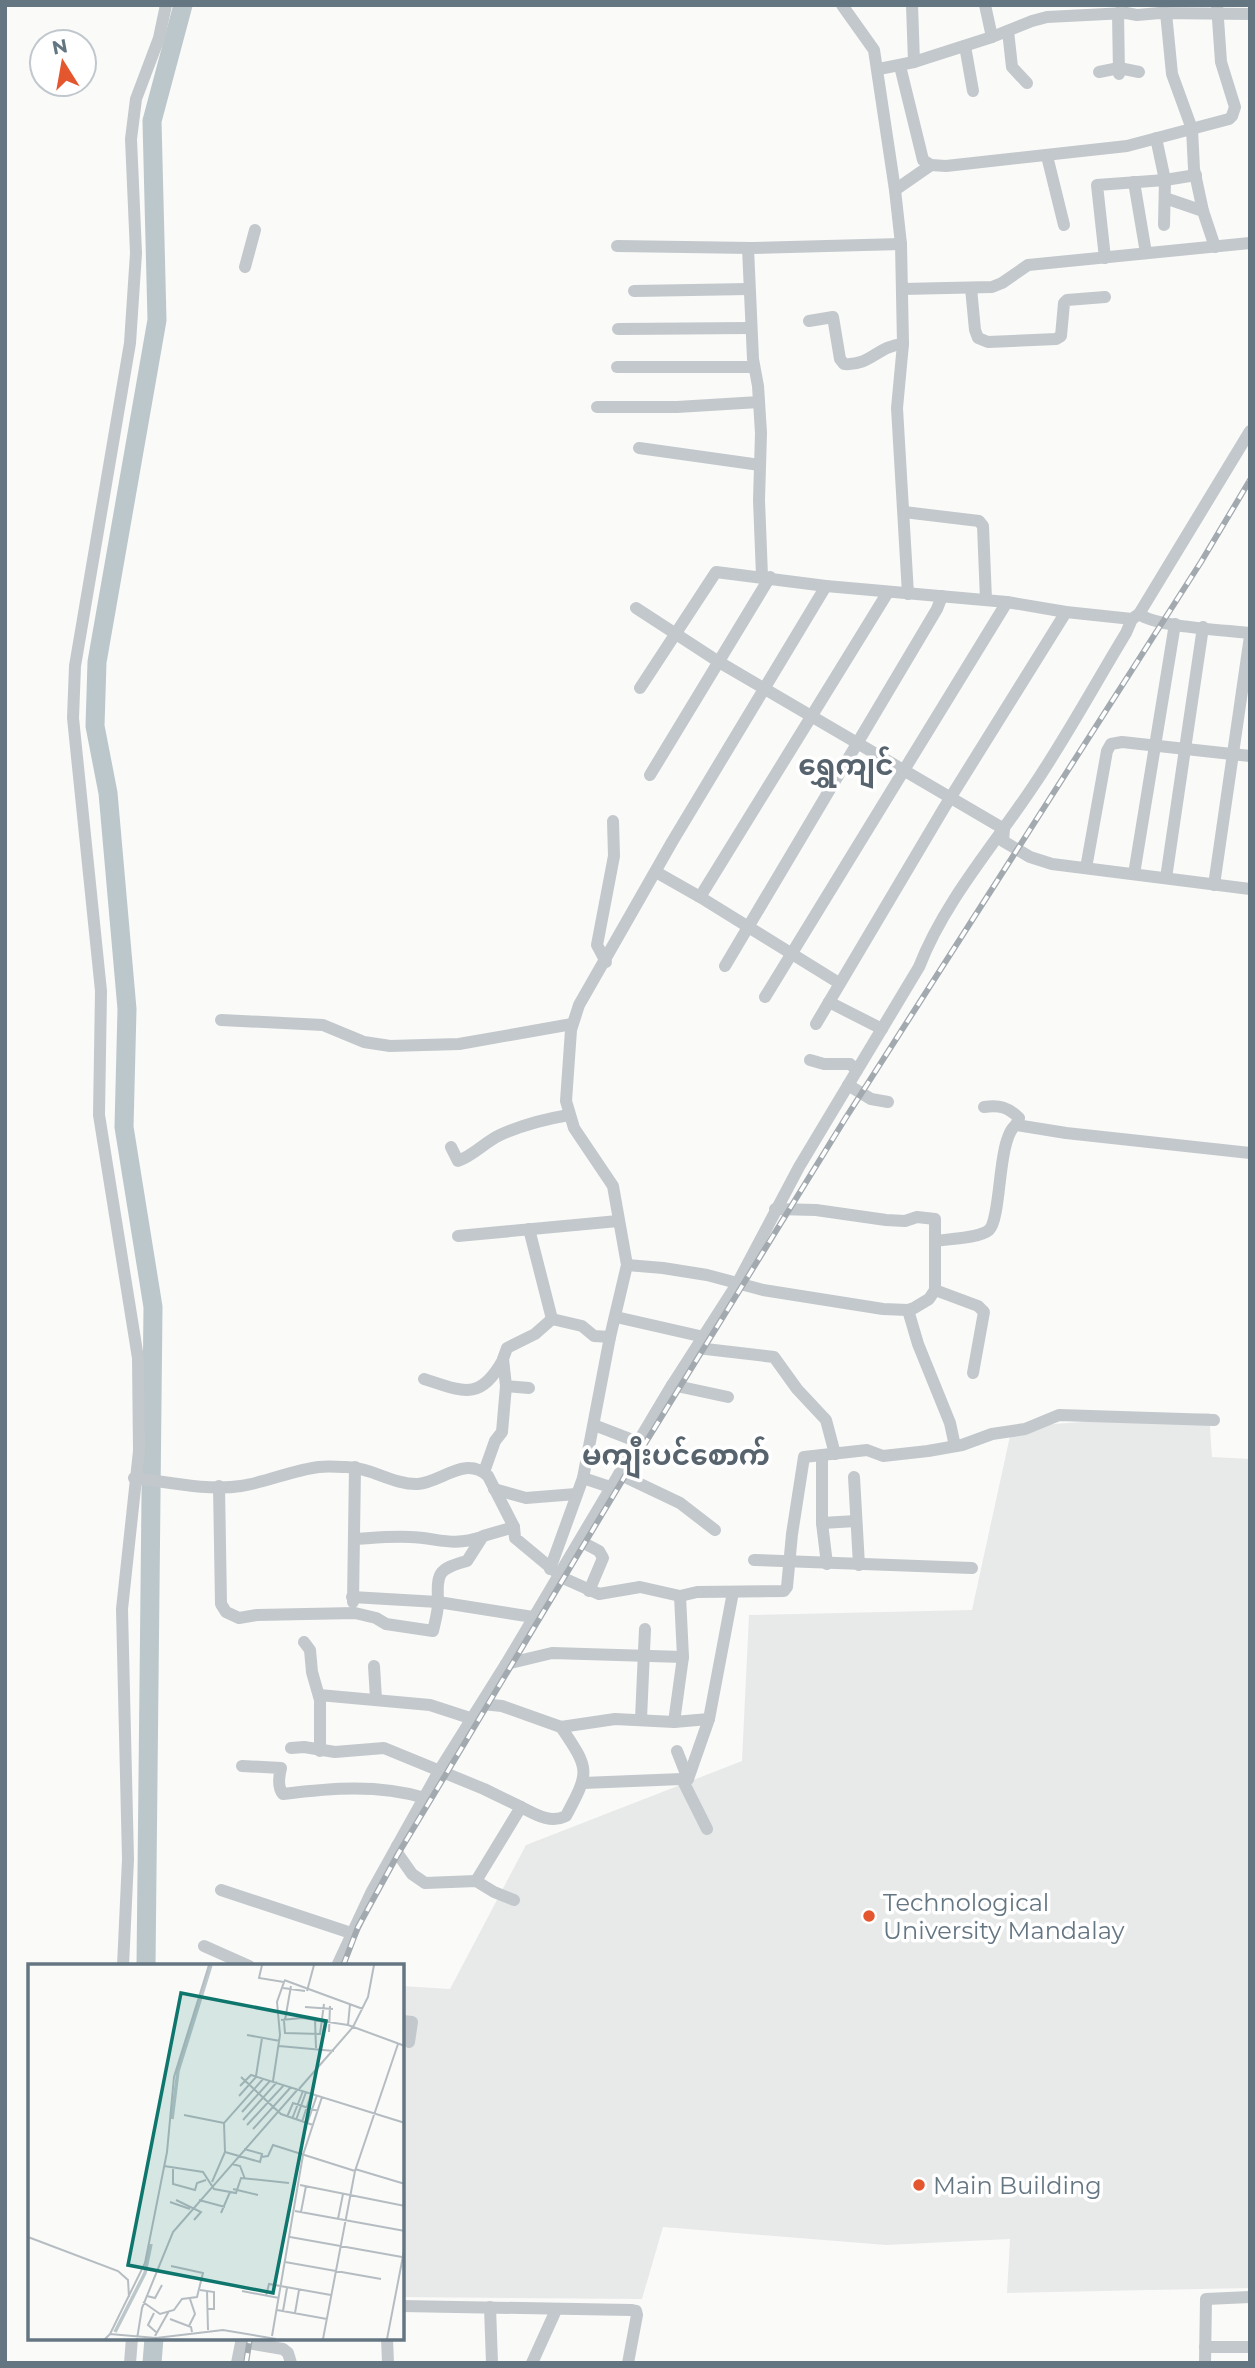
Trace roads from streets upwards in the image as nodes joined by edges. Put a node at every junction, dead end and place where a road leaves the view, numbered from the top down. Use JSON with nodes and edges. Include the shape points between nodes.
{"nodes":[{"id":1,"x":166,"y":5,"type":"edge"},
{"id":2,"x":842,"y":5,"type":"edge"},
{"id":3,"x":912,"y":5,"type":"edge"},
{"id":4,"x":985,"y":5,"type":"edge"},
{"id":5,"x":1217,"y":9,"type":"edge"},
{"id":6,"x":1098,"y":10,"type":"edge"},
{"id":7,"x":1162,"y":10,"type":"edge"},
{"id":8,"x":1118,"y":13,"type":"junction"},
{"id":9,"x":1250,"y":14,"type":"edge"},
{"id":10,"x":1008,"y":31,"type":"junction"},
{"id":11,"x":992,"y":37,"type":"junction"},
{"id":12,"x":965,"y":46,"type":"junction"},
{"id":13,"x":914,"y":62,"type":"junction"},
{"id":14,"x":900,"y":66,"type":"junction"},
{"id":15,"x":879,"y":69,"type":"junction"},
{"id":16,"x":1119,"y":71,"type":"junction"},
{"id":17,"x":1099,"y":72,"type":"dead end"},
{"id":18,"x":1139,"y":72,"type":"dead end"},
{"id":19,"x":1224,"y":74,"type":"junction"},
{"id":20,"x":1027,"y":83,"type":"dead end"},
{"id":21,"x":1218,"y":89,"type":"dead end"},
{"id":22,"x":973,"y":91,"type":"dead end"},
{"id":23,"x":1192,"y":129,"type":"junction"},
{"id":24,"x":1156,"y":138,"type":"junction"},
{"id":25,"x":1047,"y":156,"type":"junction"},
{"id":26,"x":931,"y":165,"type":"junction"},
{"id":27,"x":1196,"y":175,"type":"junction"},
{"id":28,"x":1165,"y":180,"type":"junction"},
{"id":29,"x":1134,"y":182,"type":"junction"},
{"id":30,"x":895,"y":190,"type":"junction"},
{"id":31,"x":1165,"y":198,"type":"junction"},
{"id":32,"x":1203,"y":211,"type":"junction"},
{"id":33,"x":1064,"y":225,"type":"dead end"},
{"id":34,"x":1164,"y":225,"type":"dead end"},
{"id":35,"x":255,"y":230,"type":"dead end"},
{"id":36,"x":1250,"y":243,"type":"edge"},
{"id":37,"x":901,"y":244,"type":"junction"},
{"id":38,"x":617,"y":246,"type":"dead end"},
{"id":39,"x":1215,"y":247,"type":"junction"},
{"id":40,"x":748,"y":248,"type":"junction"},
{"id":41,"x":1146,"y":253,"type":"junction"},
{"id":42,"x":1105,"y":258,"type":"junction"},
{"id":43,"x":245,"y":267,"type":"dead end"},
{"id":44,"x":971,"y":288,"type":"junction"},
{"id":45,"x":749,"y":289,"type":"junction"},
{"id":46,"x":902,"y":289,"type":"junction"},
{"id":47,"x":634,"y":291,"type":"dead end"},
{"id":48,"x":1105,"y":297,"type":"dead end"},
{"id":49,"x":809,"y":321,"type":"dead end"},
{"id":50,"x":751,"y":328,"type":"junction"},
{"id":51,"x":618,"y":329,"type":"dead end"},
{"id":52,"x":903,"y":344,"type":"junction"},
{"id":53,"x":617,"y":367,"type":"dead end"},
{"id":54,"x":754,"y":367,"type":"junction"},
{"id":55,"x":759,"y":402,"type":"junction"},
{"id":56,"x":597,"y":407,"type":"dead end"},
{"id":57,"x":1250,"y":431,"type":"edge"},
{"id":58,"x":639,"y":448,"type":"dead end"},
{"id":59,"x":760,"y":465,"type":"junction"},
{"id":60,"x":904,"y":512,"type":"junction"},
{"id":61,"x":766,"y":577,"type":"junction"},
{"id":62,"x":826,"y":586,"type":"junction"},
{"id":63,"x":888,"y":592,"type":"junction"},
{"id":64,"x":908,"y":594,"type":"junction"},
{"id":65,"x":942,"y":596,"type":"junction"},
{"id":66,"x":986,"y":600,"type":"junction"},
{"id":67,"x":1007,"y":602,"type":"junction"},
{"id":68,"x":636,"y":608,"type":"dead end"},
{"id":69,"x":1066,"y":612,"type":"junction"},
{"id":70,"x":1135,"y":616,"type":"junction"},
{"id":71,"x":1175,"y":624,"type":"junction"},
{"id":72,"x":1203,"y":627,"type":"junction"},
{"id":73,"x":1250,"y":634,"type":"edge"},
{"id":74,"x":676,"y":635,"type":"junction"},
{"id":75,"x":719,"y":662,"type":"junction"},
{"id":76,"x":640,"y":688,"type":"dead end"},
{"id":77,"x":764,"y":688,"type":"junction"},
{"id":78,"x":812,"y":717,"type":"junction"},
{"id":79,"x":858,"y":743,"type":"junction"},
{"id":80,"x":1155,"y":746,"type":"junction"},
{"id":81,"x":1185,"y":749,"type":"junction"},
{"id":82,"x":1233,"y":754,"type":"junction"},
{"id":83,"x":1250,"y":756,"type":"edge"},
{"id":84,"x":904,"y":770,"type":"junction"},
{"id":85,"x":650,"y":775,"type":"dead end"},
{"id":86,"x":950,"y":798,"type":"junction"},
{"id":87,"x":613,"y":821,"type":"dead end"},
{"id":88,"x":1004,"y":829,"type":"junction"},
{"id":89,"x":1086,"y":868,"type":"junction"},
{"id":90,"x":656,"y":872,"type":"junction"},
{"id":91,"x":1134,"y":874,"type":"junction"},
{"id":92,"x":1166,"y":878,"type":"junction"},
{"id":93,"x":1214,"y":885,"type":"junction"},
{"id":94,"x":1250,"y":889,"type":"edge"},
{"id":95,"x":700,"y":897,"type":"junction"},
{"id":96,"x":746,"y":927,"type":"junction"},
{"id":97,"x":792,"y":953,"type":"junction"},
{"id":98,"x":606,"y":962,"type":"junction"},
{"id":99,"x":725,"y":966,"type":"dead end"},
{"id":100,"x":839,"y":983,"type":"junction"},
{"id":101,"x":765,"y":998,"type":"dead end"},
{"id":102,"x":829,"y":1002,"type":"junction"},
{"id":103,"x":221,"y":1020,"type":"dead end"},
{"id":104,"x":572,"y":1024,"type":"junction"},
{"id":105,"x":816,"y":1024,"type":"dead end"},
{"id":106,"x":882,"y":1029,"type":"junction"},
{"id":107,"x":810,"y":1060,"type":"dead end"},
{"id":108,"x":857,"y":1070,"type":"junction"},
{"id":109,"x":848,"y":1085,"type":"junction"},
{"id":110,"x":888,"y":1102,"type":"dead end"},
{"id":111,"x":984,"y":1107,"type":"dead end"},
{"id":112,"x":569,"y":1115,"type":"junction"},
{"id":113,"x":1016,"y":1125,"type":"junction"},
{"id":114,"x":451,"y":1147,"type":"dead end"},
{"id":115,"x":1250,"y":1153,"type":"edge"},
{"id":116,"x":775,"y":1209,"type":"junction"},
{"id":117,"x":618,"y":1221,"type":"junction"},
{"id":118,"x":529,"y":1229,"type":"junction"},
{"id":119,"x":458,"y":1236,"type":"dead end"},
{"id":120,"x":935,"y":1241,"type":"junction"},
{"id":121,"x":626,"y":1265,"type":"junction"},
{"id":122,"x":737,"y":1284,"type":"junction"},
{"id":123,"x":935,"y":1290,"type":"junction"},
{"id":124,"x":908,"y":1310,"type":"junction"},
{"id":125,"x":616,"y":1318,"type":"junction"},
{"id":126,"x":552,"y":1319,"type":"junction"},
{"id":127,"x":610,"y":1337,"type":"junction"},
{"id":128,"x":701,"y":1343,"type":"junction"},
{"id":129,"x":503,"y":1359,"type":"junction"},
{"id":130,"x":973,"y":1373,"type":"dead end"},
{"id":131,"x":424,"y":1379,"type":"dead end"},
{"id":132,"x":673,"y":1385,"type":"junction"},
{"id":133,"x":506,"y":1386,"type":"junction"},
{"id":134,"x":529,"y":1388,"type":"dead end"},
{"id":135,"x":728,"y":1397,"type":"dead end"},
{"id":136,"x":1214,"y":1420,"type":"dead end"},
{"id":137,"x":594,"y":1425,"type":"junction"},
{"id":138,"x":638,"y":1442,"type":"junction"},
{"id":139,"x":955,"y":1446,"type":"junction"},
{"id":140,"x":828,"y":1454,"type":"junction"},
{"id":141,"x":355,"y":1467,"type":"junction"},
{"id":142,"x":484,"y":1472,"type":"junction"},
{"id":143,"x":619,"y":1474,"type":"junction"},
{"id":144,"x":854,"y":1477,"type":"dead end"},
{"id":145,"x":139,"y":1478,"type":"junction"},
{"id":146,"x":583,"y":1478,"type":"junction"},
{"id":147,"x":219,"y":1486,"type":"junction"},
{"id":148,"x":610,"y":1487,"type":"junction"},
{"id":149,"x":494,"y":1489,"type":"junction"},
{"id":150,"x":576,"y":1494,"type":"junction"},
{"id":151,"x":856,"y":1521,"type":"junction"},
{"id":152,"x":822,"y":1523,"type":"junction"},
{"id":153,"x":514,"y":1527,"type":"junction"},
{"id":154,"x":715,"y":1530,"type":"dead end"},
{"id":155,"x":483,"y":1536,"type":"junction"},
{"id":156,"x":354,"y":1538,"type":"junction"},
{"id":157,"x":580,"y":1541,"type":"junction"},
{"id":158,"x":754,"y":1560,"type":"dead end"},
{"id":159,"x":790,"y":1563,"type":"junction"},
{"id":160,"x":827,"y":1564,"type":"junction"},
{"id":161,"x":859,"y":1565,"type":"junction"},
{"id":162,"x":972,"y":1568,"type":"dead end"},
{"id":163,"x":554,"y":1572,"type":"junction"},
{"id":164,"x":589,"y":1591,"type":"junction"},
{"id":165,"x":733,"y":1592,"type":"junction"},
{"id":166,"x":680,"y":1596,"type":"junction"},
{"id":167,"x":352,"y":1597,"type":"junction"},
{"id":168,"x":438,"y":1602,"type":"junction"},
{"id":169,"x":355,"y":1613,"type":"junction"},
{"id":170,"x":533,"y":1617,"type":"junction"},
{"id":171,"x":645,"y":1629,"type":"dead end"},
{"id":172,"x":304,"y":1643,"type":"dead end"},
{"id":173,"x":644,"y":1656,"type":"junction"},
{"id":174,"x":683,"y":1657,"type":"junction"},
{"id":175,"x":506,"y":1664,"type":"junction"},
{"id":176,"x":374,"y":1666,"type":"dead end"},
{"id":177,"x":319,"y":1695,"type":"junction"},
{"id":178,"x":376,"y":1699,"type":"junction"},
{"id":179,"x":482,"y":1704,"type":"junction"},
{"id":180,"x":473,"y":1719,"type":"junction"},
{"id":181,"x":641,"y":1719,"type":"junction"},
{"id":182,"x":709,"y":1719,"type":"junction"},
{"id":183,"x":674,"y":1722,"type":"junction"},
{"id":184,"x":561,"y":1727,"type":"junction"},
{"id":185,"x":291,"y":1748,"type":"dead end"},
{"id":186,"x":320,"y":1751,"type":"junction"},
{"id":187,"x":677,"y":1751,"type":"dead end"},
{"id":188,"x":242,"y":1766,"type":"dead end"},
{"id":189,"x":439,"y":1771,"type":"junction"},
{"id":190,"x":685,"y":1779,"type":"junction"},
{"id":191,"x":583,"y":1783,"type":"junction"},
{"id":192,"x":425,"y":1798,"type":"junction"},
{"id":193,"x":521,"y":1807,"type":"junction"},
{"id":194,"x":707,"y":1829,"type":"dead end"},
{"id":195,"x":397,"y":1846,"type":"junction"},
{"id":196,"x":477,"y":1881,"type":"junction"},
{"id":197,"x":220,"y":1889,"type":"dead end"},
{"id":198,"x":514,"y":1899,"type":"dead end"},
{"id":199,"x":351,"y":1933,"type":"junction"},
{"id":200,"x":204,"y":1946,"type":"dead end"},
{"id":201,"x":123,"y":1964,"type":"edge"},
{"id":202,"x":246,"y":1964,"type":"edge"},
{"id":203,"x":337,"y":1964,"type":"edge"},
{"id":204,"x":404,"y":2021,"type":"edge"},
{"id":205,"x":409,"y":2042,"type":"dead end"},
{"id":206,"x":1250,"y":2297,"type":"edge"},
{"id":207,"x":404,"y":2306,"type":"edge"},
{"id":208,"x":490,"y":2307,"type":"junction"},
{"id":209,"x":556,"y":2310,"type":"junction"},
{"id":210,"x":132,"y":2340,"type":"edge"},
{"id":211,"x":242,"y":2340,"type":"edge"},
{"id":212,"x":387,"y":2340,"type":"edge"},
{"id":213,"x":1205,"y":2347,"type":"junction"},
{"id":214,"x":1250,"y":2347,"type":"edge"},
{"id":215,"x":130,"y":2363,"type":"edge"},
{"id":216,"x":237,"y":2363,"type":"edge"},
{"id":217,"x":291,"y":2363,"type":"edge"},
{"id":218,"x":388,"y":2363,"type":"edge"},
{"id":219,"x":492,"y":2363,"type":"edge"},
{"id":220,"x":532,"y":2363,"type":"edge"},
{"id":221,"x":628,"y":2363,"type":"edge"},
{"id":222,"x":1205,"y":2363,"type":"edge"}],
"edges":[{"from":1,"to":145,"type":"street","via":[[136,99],[131,139],[136,253],[130,343],[75,666],[73,718],[101,991],[99,1115],[138,1358]]},
{"from":2,"to":15,"type":"street","via":[[874,50]]},
{"from":3,"to":13,"type":"street"},
{"from":4,"to":11,"type":"street"},
{"from":5,"to":7,"type":"street"},
{"from":5,"to":9,"type":"street"},
{"from":5,"to":19,"type":"street"},
{"from":6,"to":8,"type":"street"},
{"from":6,"to":10,"type":"street","via":[[1032,20]]},
{"from":7,"to":8,"type":"street"},
{"from":7,"to":23,"type":"street","via":[[1172,74]]},
{"from":8,"to":16,"type":"street"},
{"from":10,"to":11,"type":"street"},
{"from":10,"to":20,"type":"street","via":[[1012,68]]},
{"from":11,"to":12,"type":"street"},
{"from":12,"to":13,"type":"street"},
{"from":12,"to":22,"type":"street"},
{"from":13,"to":14,"type":"street"},
{"from":14,"to":15,"type":"street"},
{"from":14,"to":26,"type":"street","via":[[923,160]]},
{"from":15,"to":30,"type":"street"},
{"from":16,"to":17,"type":"street"},
{"from":16,"to":18,"type":"street"},
{"from":19,"to":21,"type":"street"},
{"from":19,"to":23,"type":"street","via":[[1234,107],[1232,116]]},
{"from":23,"to":24,"type":"street"},
{"from":23,"to":27,"type":"street"},
{"from":24,"to":25,"type":"street"},
{"from":24,"to":28,"type":"street"},
{"from":25,"to":26,"type":"street"},
{"from":25,"to":33,"type":"street"},
{"from":26,"to":30,"type":"street"},
{"from":27,"to":28,"type":"street"},
{"from":27,"to":32,"type":"street"},
{"from":28,"to":29,"type":"street"},
{"from":28,"to":31,"type":"street"},
{"from":29,"to":41,"type":"street"},
{"from":29,"to":42,"type":"street","via":[[1097,185]]},
{"from":30,"to":37,"type":"street"},
{"from":31,"to":32,"type":"street"},
{"from":31,"to":34,"type":"street"},
{"from":32,"to":39,"type":"street"},
{"from":35,"to":43,"type":"street"},
{"from":36,"to":39,"type":"street"},
{"from":37,"to":40,"type":"street"},
{"from":37,"to":46,"type":"street"},
{"from":38,"to":40,"type":"street"},
{"from":39,"to":41,"type":"street"},
{"from":40,"to":45,"type":"street"},
{"from":41,"to":42,"type":"street"},
{"from":42,"to":44,"type":"street","via":[[1028,265],[1002,283]]},
{"from":44,"to":46,"type":"street"},
{"from":44,"to":48,"type":"street","via":[[975,330],[978,338],[988,342],[1056,339],[1063,331],[1067,300]]},
{"from":45,"to":47,"type":"street"},
{"from":45,"to":50,"type":"street"},
{"from":46,"to":52,"type":"street"},
{"from":49,"to":52,"type":"street","via":[[833,317],[844,364],[869,361],[881,349]]},
{"from":50,"to":51,"type":"street"},
{"from":50,"to":54,"type":"street"},
{"from":52,"to":60,"type":"street","via":[[897,408]]},
{"from":53,"to":54,"type":"street"},
{"from":54,"to":55,"type":"street"},
{"from":55,"to":56,"type":"street"},
{"from":55,"to":59,"type":"street"},
{"from":57,"to":70,"type":"street"},
{"from":58,"to":59,"type":"street"},
{"from":59,"to":61,"type":"street"},
{"from":60,"to":64,"type":"street"},
{"from":60,"to":66,"type":"street","via":[[979,521],[983,526]]},
{"from":61,"to":62,"type":"street"},
{"from":61,"to":74,"type":"street","via":[[716,572]]},
{"from":61,"to":75,"type":"street"},
{"from":62,"to":63,"type":"street"},
{"from":62,"to":77,"type":"street"},
{"from":63,"to":64,"type":"street"},
{"from":63,"to":78,"type":"street"},
{"from":64,"to":65,"type":"street"},
{"from":65,"to":66,"type":"street"},
{"from":65,"to":79,"type":"street"},
{"from":66,"to":67,"type":"street"},
{"from":67,"to":69,"type":"street"},
{"from":67,"to":84,"type":"street"},
{"from":68,"to":74,"type":"street"},
{"from":69,"to":70,"type":"street"},
{"from":69,"to":86,"type":"street"},
{"from":70,"to":71,"type":"street"},
{"from":70,"to":88,"type":"street"},
{"from":71,"to":72,"type":"street"},
{"from":71,"to":80,"type":"street"},
{"from":72,"to":73,"type":"street"},
{"from":72,"to":81,"type":"street"},
{"from":73,"to":82,"type":"street"},
{"from":74,"to":75,"type":"street"},
{"from":74,"to":76,"type":"street"},
{"from":75,"to":77,"type":"street"},
{"from":75,"to":85,"type":"street"},
{"from":77,"to":78,"type":"street"},
{"from":77,"to":90,"type":"street"},
{"from":78,"to":79,"type":"street"},
{"from":78,"to":95,"type":"street"},
{"from":79,"to":84,"type":"street"},
{"from":79,"to":96,"type":"street"},
{"from":80,"to":81,"type":"street"},
{"from":80,"to":89,"type":"street","via":[[1122,742],[1111,744],[1107,751]]},
{"from":80,"to":91,"type":"street"},
{"from":81,"to":82,"type":"street"},
{"from":81,"to":92,"type":"street"},
{"from":82,"to":83,"type":"street"},
{"from":82,"to":93,"type":"street"},
{"from":84,"to":86,"type":"street"},
{"from":84,"to":97,"type":"street"},
{"from":86,"to":88,"type":"street"},
{"from":86,"to":100,"type":"street"},
{"from":87,"to":98,"type":"street","via":[[614,856],[597,945]]},
{"from":88,"to":89,"type":"street","via":[[1003,841],[1030,857]]},
{"from":88,"to":106,"type":"street","via":[[931,938]]},
{"from":89,"to":91,"type":"street"},
{"from":90,"to":95,"type":"street"},
{"from":90,"to":98,"type":"street"},
{"from":91,"to":92,"type":"street"},
{"from":92,"to":93,"type":"street"},
{"from":93,"to":94,"type":"street"},
{"from":95,"to":96,"type":"street"},
{"from":96,"to":97,"type":"street"},
{"from":96,"to":99,"type":"street"},
{"from":97,"to":100,"type":"street"},
{"from":97,"to":101,"type":"street"},
{"from":98,"to":104,"type":"street"},
{"from":100,"to":102,"type":"street"},
{"from":102,"to":105,"type":"street"},
{"from":102,"to":106,"type":"street"},
{"from":103,"to":104,"type":"street","via":[[323,1025],[364,1042],[390,1046],[459,1044]]},
{"from":104,"to":112,"type":"street","via":[[567,1066]]},
{"from":106,"to":108,"type":"street"},
{"from":107,"to":108,"type":"street","via":[[850,1064]]},
{"from":108,"to":109,"type":"street"},
{"from":109,"to":110,"type":"street","via":[[871,1099]]},
{"from":109,"to":116,"type":"street"},
{"from":111,"to":113,"type":"street","via":[[1010,1109],[1019,1118]]},
{"from":112,"to":114,"type":"street","via":[[500,1135],[458,1161]]},
{"from":112,"to":117,"type":"street","via":[[614,1186]]},
{"from":113,"to":115,"type":"street"},
{"from":113,"to":120,"type":"street","via":[[1007,1143],[990,1229]]},
{"from":116,"to":120,"type":"street","via":[[886,1220],[934,1219]]},
{"from":116,"to":122,"type":"street"},
{"from":117,"to":118,"type":"street"},
{"from":117,"to":121,"type":"street"},
{"from":118,"to":119,"type":"street"},
{"from":118,"to":126,"type":"street"},
{"from":120,"to":123,"type":"street"},
{"from":121,"to":122,"type":"street","via":[[707,1275]]},
{"from":121,"to":125,"type":"street"},
{"from":122,"to":124,"type":"street"},
{"from":122,"to":128,"type":"street"},
{"from":123,"to":124,"type":"street","via":[[929,1299]]},
{"from":123,"to":130,"type":"street","via":[[984,1312]]},
{"from":124,"to":139,"type":"street"},
{"from":125,"to":127,"type":"street"},
{"from":125,"to":128,"type":"street"},
{"from":126,"to":127,"type":"street","via":[[582,1326],[594,1336]]},
{"from":126,"to":129,"type":"street","via":[[536,1334],[507,1348]]},
{"from":127,"to":137,"type":"street"},
{"from":128,"to":132,"type":"street"},
{"from":128,"to":140,"type":"street","via":[[774,1357],[826,1420]]},
{"from":129,"to":131,"type":"street","via":[[482,1387],[453,1389]]},
{"from":129,"to":133,"type":"street"},
{"from":132,"to":135,"type":"street"},
{"from":132,"to":138,"type":"street"},
{"from":133,"to":134,"type":"street"},
{"from":133,"to":142,"type":"street","via":[[502,1432]]},
{"from":136,"to":139,"type":"street","via":[[1059,1415],[1025,1429]]},
{"from":137,"to":138,"type":"street"},
{"from":137,"to":146,"type":"street"},
{"from":138,"to":143,"type":"street"},
{"from":139,"to":140,"type":"street","via":[[892,1456],[867,1450]]},
{"from":140,"to":152,"type":"street"},
{"from":140,"to":159,"type":"street","via":[[803,1458]]},
{"from":141,"to":142,"type":"street","via":[[421,1484],[453,1470]]},
{"from":141,"to":147,"type":"street","via":[[319,1467],[239,1486]]},
{"from":141,"to":156,"type":"street"},
{"from":142,"to":149,"type":"street"},
{"from":143,"to":148,"type":"street"},
{"from":143,"to":154,"type":"street","via":[[680,1503]]},
{"from":144,"to":151,"type":"street"},
{"from":145,"to":147,"type":"street"},
{"from":145,"to":201,"type":"street","via":[[122,1609],[128,1859]]},
{"from":146,"to":148,"type":"street"},
{"from":146,"to":150,"type":"street"},
{"from":147,"to":169,"type":"street","via":[[221,1604],[226,1612],[239,1618]]},
{"from":148,"to":157,"type":"street"},
{"from":149,"to":150,"type":"street","via":[[526,1499]]},
{"from":149,"to":153,"type":"street"},
{"from":150,"to":163,"type":"street"},
{"from":151,"to":152,"type":"street"},
{"from":151,"to":161,"type":"street"},
{"from":152,"to":160,"type":"street"},
{"from":153,"to":155,"type":"street"},
{"from":153,"to":163,"type":"street","via":[[515,1538]]},
{"from":155,"to":156,"type":"street","via":[[449,1543],[407,1537]]},
{"from":155,"to":168,"type":"street","via":[[467,1561],[441,1571],[436,1584]]},
{"from":156,"to":167,"type":"street"},
{"from":157,"to":163,"type":"street"},
{"from":157,"to":164,"type":"street","via":[[603,1558]]},
{"from":158,"to":159,"type":"street"},
{"from":159,"to":160,"type":"street"},
{"from":159,"to":165,"type":"street","via":[[786,1590]]},
{"from":160,"to":161,"type":"street"},
{"from":161,"to":162,"type":"street"},
{"from":163,"to":164,"type":"street"},
{"from":163,"to":170,"type":"street"},
{"from":164,"to":166,"type":"street","via":[[605,1594],[640,1587]]},
{"from":165,"to":166,"type":"street"},
{"from":165,"to":182,"type":"street"},
{"from":166,"to":174,"type":"street"},
{"from":167,"to":168,"type":"street"},
{"from":167,"to":169,"type":"street"},
{"from":168,"to":169,"type":"street","via":[[433,1631],[386,1624]]},
{"from":168,"to":170,"type":"street"},
{"from":170,"to":175,"type":"street"},
{"from":171,"to":173,"type":"street"},
{"from":172,"to":177,"type":"street","via":[[310,1650]]},
{"from":173,"to":174,"type":"street"},
{"from":173,"to":175,"type":"street","via":[[552,1653]]},
{"from":173,"to":181,"type":"street"},
{"from":174,"to":183,"type":"street"},
{"from":175,"to":179,"type":"street"},
{"from":176,"to":178,"type":"street"},
{"from":177,"to":178,"type":"street"},
{"from":177,"to":186,"type":"street"},
{"from":178,"to":180,"type":"street","via":[[430,1705]]},
{"from":179,"to":180,"type":"street"},
{"from":179,"to":184,"type":"street","via":[[502,1706]]},
{"from":180,"to":189,"type":"street"},
{"from":181,"to":183,"type":"street"},
{"from":181,"to":184,"type":"street"},
{"from":182,"to":183,"type":"street"},
{"from":182,"to":190,"type":"street"},
{"from":184,"to":191,"type":"street","via":[[581,1759]]},
{"from":185,"to":186,"type":"street"},
{"from":186,"to":189,"type":"street","via":[[384,1748]]},
{"from":187,"to":190,"type":"street"},
{"from":188,"to":192,"type":"street","via":[[281,1768],[284,1794],[381,1788]]},
{"from":189,"to":192,"type":"street"},
{"from":189,"to":193,"type":"street"},
{"from":190,"to":191,"type":"street"},
{"from":190,"to":194,"type":"street"},
{"from":191,"to":193,"type":"street","via":[[562,1818],[542,1818]]},
{"from":192,"to":195,"type":"street"},
{"from":193,"to":196,"type":"street"},
{"from":195,"to":196,"type":"street","via":[[412,1874],[425,1883]]},
{"from":195,"to":199,"type":"street"},
{"from":196,"to":198,"type":"street"},
{"from":197,"to":199,"type":"street"},
{"from":199,"to":203,"type":"street"},
{"from":200,"to":202,"type":"street"},
{"from":204,"to":205,"type":"street","via":[[413,2025]]},
{"from":206,"to":213,"type":"street","via":[[1206,2300]]},
{"from":207,"to":208,"type":"street"},
{"from":208,"to":209,"type":"street"},
{"from":208,"to":219,"type":"street"},
{"from":209,"to":220,"type":"street"},
{"from":209,"to":221,"type":"street","via":[[636,2311]]},
{"from":210,"to":215,"type":"street"},
{"from":211,"to":216,"type":"street"},
{"from":211,"to":217,"type":"street","via":[[283,2349]]},
{"from":212,"to":218,"type":"street"},
{"from":213,"to":214,"type":"street"},
{"from":213,"to":222,"type":"street"}]}
